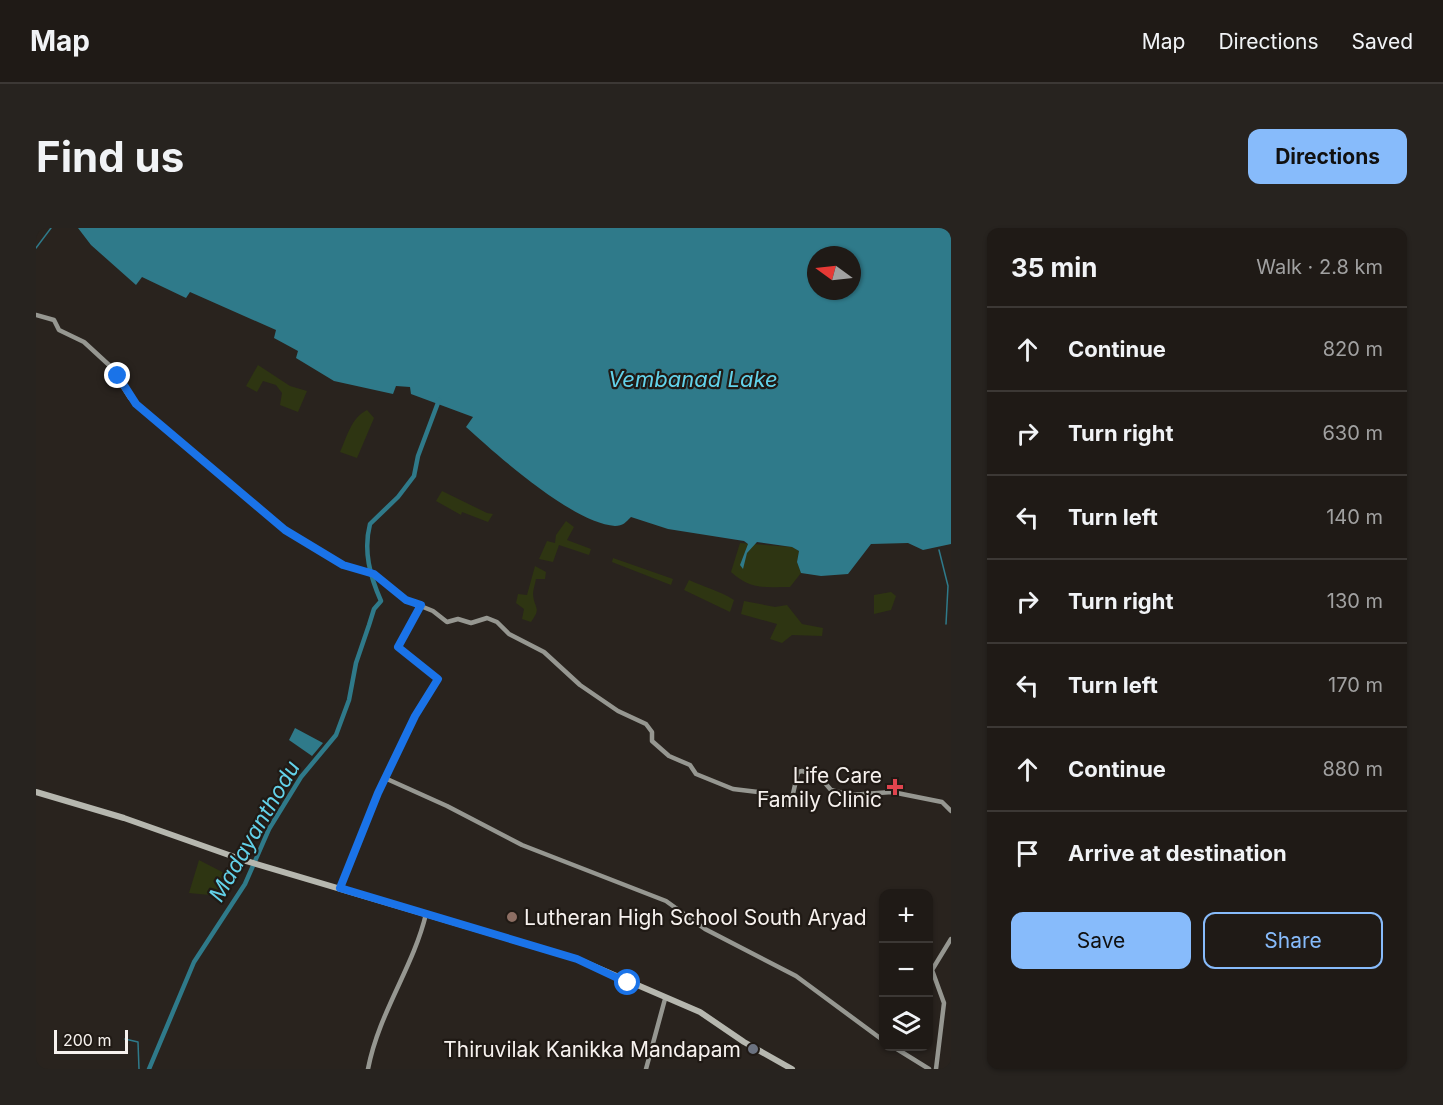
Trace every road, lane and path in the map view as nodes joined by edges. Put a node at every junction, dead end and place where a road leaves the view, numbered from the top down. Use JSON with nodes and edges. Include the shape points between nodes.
{"nodes":[{"id":1,"x":36,"y":315,"type":"edge"},
{"id":2,"x":421,"y":605,"type":"junction"},
{"id":3,"x":387,"y":779,"type":"junction"},
{"id":4,"x":36,"y":792,"type":"edge"},
{"id":5,"x":951,"y":811,"type":"edge"},
{"id":6,"x":340,"y":888,"type":"junction"},
{"id":7,"x":426,"y":914,"type":"junction"},
{"id":8,"x":951,"y":939,"type":"edge"},
{"id":9,"x":665,"y":999,"type":"junction"},
{"id":10,"x":879,"y":1037,"type":"edge"},
{"id":11,"x":899,"y":1051,"type":"edge"},
{"id":12,"x":368,"y":1069,"type":"edge"},
{"id":13,"x":646,"y":1069,"type":"edge"},
{"id":14,"x":792,"y":1069,"type":"edge"},
{"id":15,"x":928,"y":1069,"type":"edge"},
{"id":16,"x":936,"y":1069,"type":"edge"}],
"edges":[{"from":1,"to":2,"type":"main road","via":[[54,320],[59,330],[91,347],[118,376],[130,398],[285,530],[343,565],[371,573],[406,600]]},
{"from":2,"to":3,"type":"main road","via":[[398,647],[438,679],[415,716]]},
{"from":2,"to":5,"type":"main road","via":[[447,622],[458,619],[471,623],[487,618],[497,622],[509,634],[544,652],[580,685],[618,711],[646,724],[652,741],[669,756],[683,761],[696,774],[732,789],[758,792],[789,804],[801,771],[819,776],[831,790],[850,795],[892,792],[942,802]]},
{"from":3,"to":6,"type":"main road","via":[[367,817]]},
{"from":3,"to":10,"type":"main road","via":[[522,845],[666,901],[705,929],[796,976]]},
{"from":4,"to":6,"type":"main road"},
{"from":6,"to":7,"type":"main road"},
{"from":7,"to":9,"type":"main road","via":[[577,959]]},
{"from":7,"to":12,"type":"main road","via":[[391,997]]},
{"from":8,"to":16,"type":"main road","via":[[932,970],[944,1003]]},
{"from":9,"to":13,"type":"main road"},
{"from":9,"to":14,"type":"main road","via":[[700,1012]]},
{"from":11,"to":15,"type":"main road"}]}
